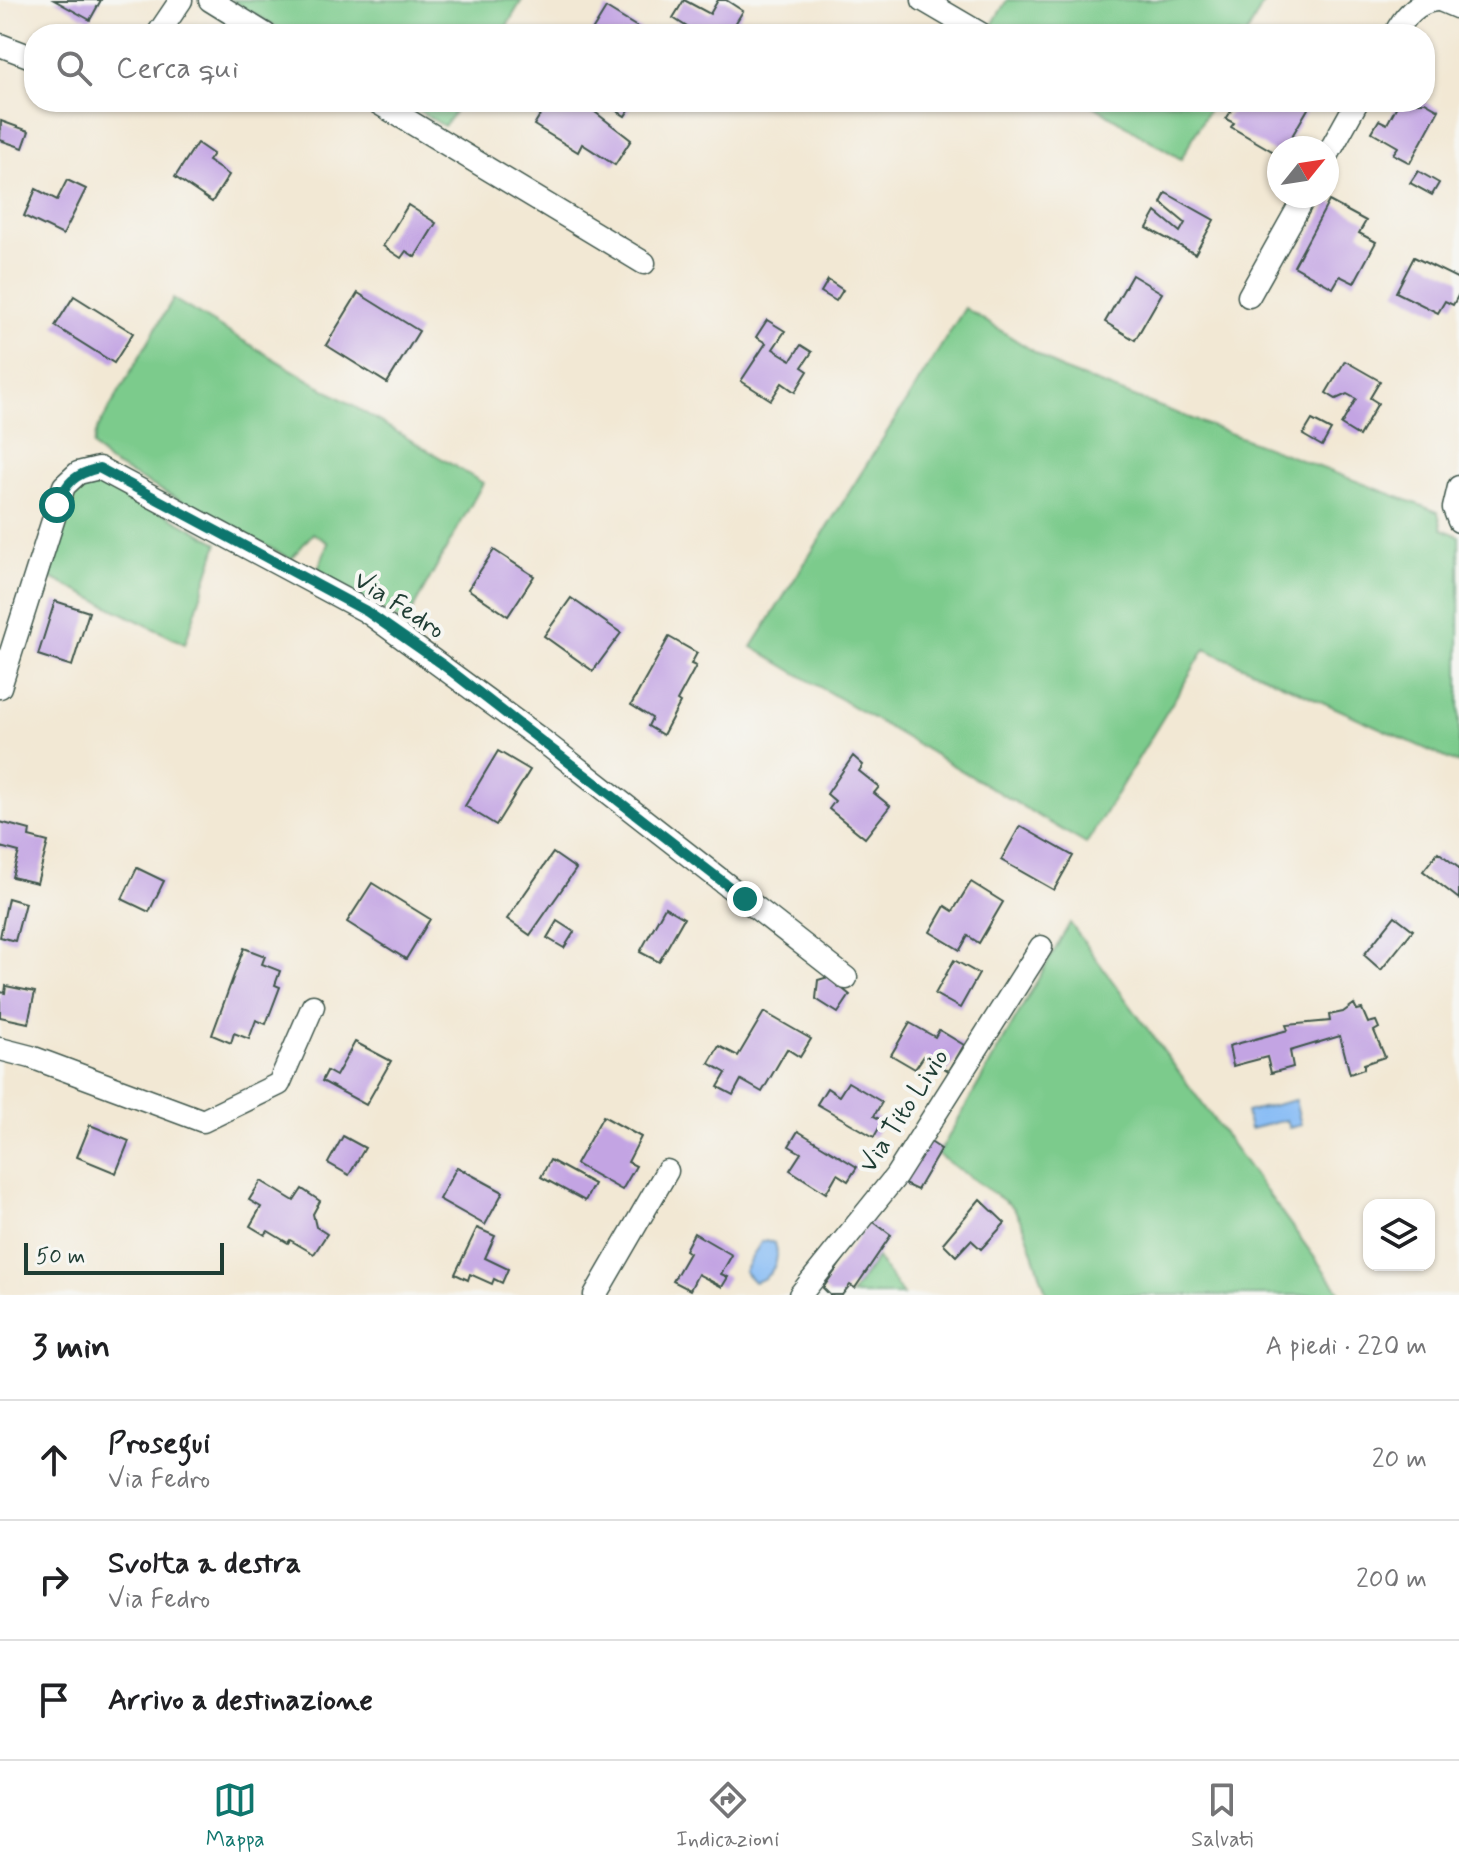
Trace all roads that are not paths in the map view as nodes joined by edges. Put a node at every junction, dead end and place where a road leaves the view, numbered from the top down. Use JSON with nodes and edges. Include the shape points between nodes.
{"nodes":[{"id":1,"x":181,"y":0,"type":"edge"},
{"id":2,"x":210,"y":0,"type":"edge"},
{"id":3,"x":923,"y":0,"type":"edge"},
{"id":4,"x":1438,"y":0,"type":"edge"},
{"id":5,"x":1459,"y":8,"type":"edge"},
{"id":6,"x":165,"y":24,"type":"edge"},
{"id":7,"x":249,"y":24,"type":"edge"},
{"id":8,"x":964,"y":24,"type":"edge"},
{"id":9,"x":1402,"y":24,"type":"edge"},
{"id":10,"x":0,"y":45,"type":"edge"},
{"id":11,"x":24,"y":54,"type":"edge"},
{"id":12,"x":394,"y":112,"type":"edge"},
{"id":13,"x":1351,"y":112,"type":"edge"},
{"id":14,"x":1338,"y":136,"type":"edge"},
{"id":15,"x":1298,"y":208,"type":"edge"},
{"id":16,"x":644,"y":263,"type":"dead end"},
{"id":17,"x":1249,"y":296,"type":"dead end"},
{"id":18,"x":1459,"y":487,"type":"edge"},
{"id":19,"x":1459,"y":521,"type":"edge"},
{"id":20,"x":0,"y":687,"type":"edge"},
{"id":21,"x":1041,"y":947,"type":"dead end"},
{"id":22,"x":846,"y":978,"type":"dead end"},
{"id":23,"x":313,"y":1006,"type":"dead end"},
{"id":24,"x":0,"y":1049,"type":"edge"},
{"id":25,"x":667,"y":1171,"type":"dead end"},
{"id":26,"x":595,"y":1295,"type":"edge"},
{"id":27,"x":800,"y":1295,"type":"edge"}],
"edges":[{"from":1,"to":6,"type":"street"},
{"from":2,"to":7,"type":"street"},
{"from":3,"to":8,"type":"street"},
{"from":4,"to":5,"type":"street"},
{"from":4,"to":9,"type":"street","via":[[1419,5]]},
{"from":10,"to":11,"type":"street"},
{"from":12,"to":16,"type":"street"},
{"from":13,"to":14,"type":"street"},
{"from":15,"to":17,"type":"street"},
{"from":18,"to":19,"type":"street","via":[[1454,508]]},
{"from":20,"to":22,"type":"street","name":"Via Fedro","via":[[64,486],[78,473],[99,468],[366,611],[539,738]]},
{"from":21,"to":27,"type":"street","name":"Via Tito Livio","via":[[896,1176]]},
{"from":23,"to":24,"type":"street","via":[[279,1084],[203,1121]]},
{"from":25,"to":26,"type":"street"}]}
